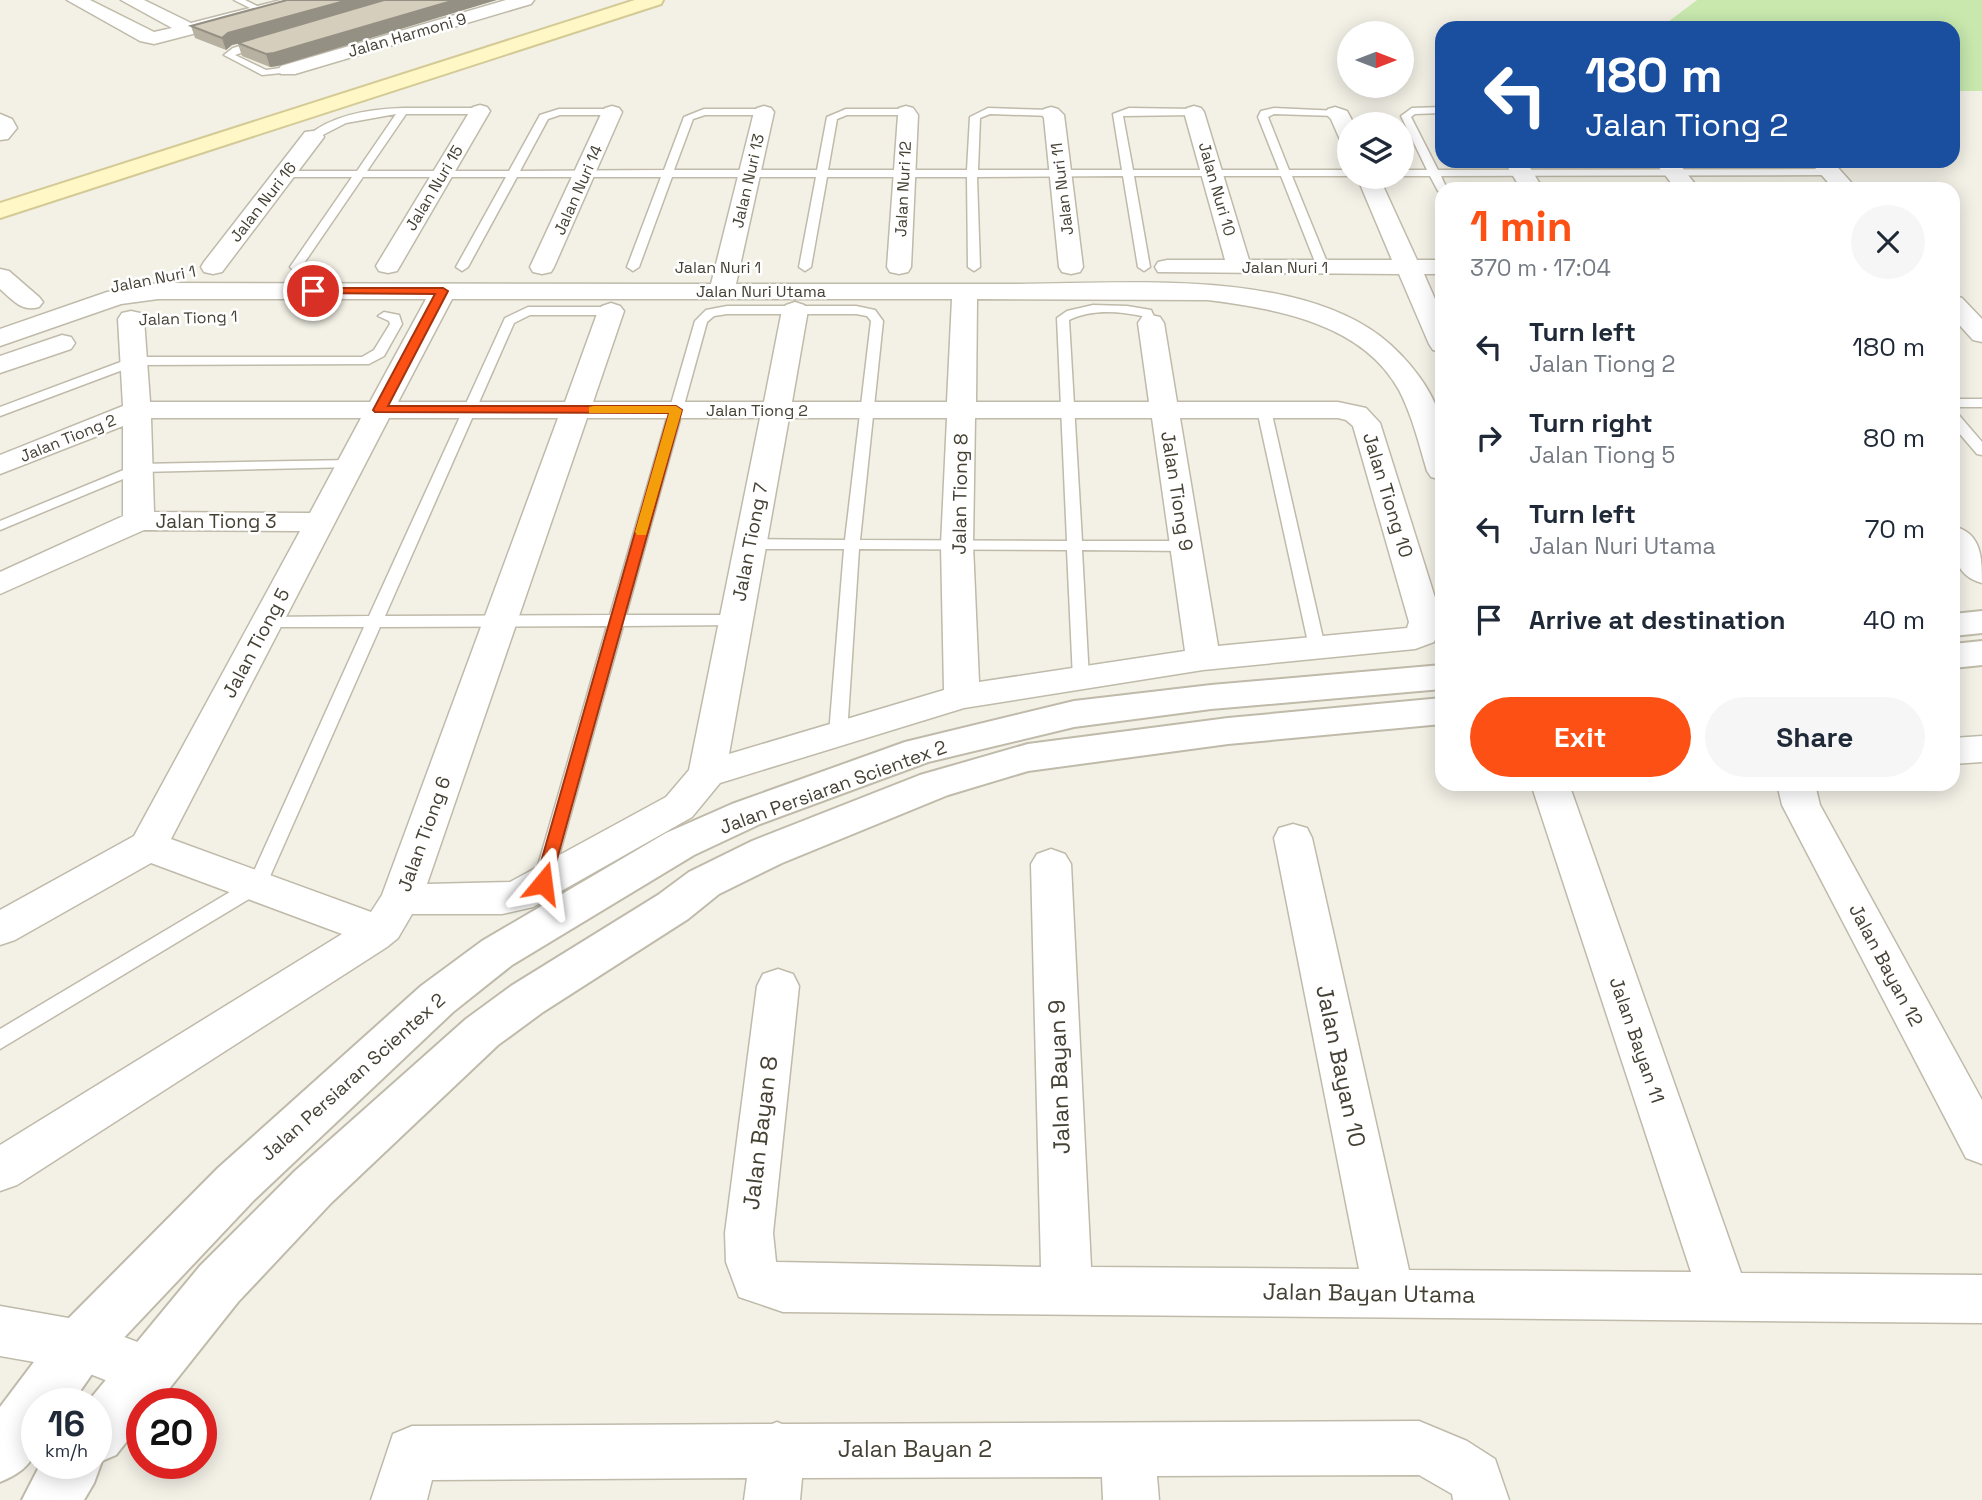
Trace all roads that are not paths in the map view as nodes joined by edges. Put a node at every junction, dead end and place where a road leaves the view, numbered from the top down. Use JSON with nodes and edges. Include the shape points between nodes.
{"nodes":[{"id":1,"x":76,"y":0,"type":"edge"},
{"id":2,"x":130,"y":0,"type":"edge"},
{"id":3,"x":238,"y":0,"type":"edge"},
{"id":4,"x":303,"y":0,"type":"edge"},
{"id":5,"x":611,"y":0,"type":"edge"},
{"id":6,"x":654,"y":0,"type":"edge"},
{"id":7,"x":515,"y":1,"type":"edge"},
{"id":8,"x":263,"y":10,"type":"junction"},
{"id":9,"x":191,"y":30,"type":"junction"},
{"id":10,"x":272,"y":40,"type":"edge"},
{"id":11,"x":288,"y":70,"type":"joint"},
{"id":12,"x":1435,"y":110,"type":"edge"},
{"id":13,"x":403,"y":111,"type":"junction"},
{"id":14,"x":480,"y":111,"type":"joint"},
{"id":15,"x":612,"y":112,"type":"joint"},
{"id":16,"x":764,"y":112,"type":"joint"},
{"id":17,"x":906,"y":112,"type":"joint"},
{"id":18,"x":1194,"y":112,"type":"joint"},
{"id":19,"x":1051,"y":113,"type":"joint"},
{"id":20,"x":1335,"y":113,"type":"edge"},
{"id":21,"x":0,"y":120,"type":"edge"},
{"id":22,"x":0,"y":134,"type":"edge"},
{"id":23,"x":313,"y":137,"type":"joint"},
{"id":24,"x":1595,"y":168,"type":"edge"},
{"id":25,"x":1742,"y":168,"type":"edge"},
{"id":26,"x":1810,"y":168,"type":"edge"},
{"id":27,"x":1827,"y":168,"type":"edge"},
{"id":28,"x":1598,"y":172,"type":"junction"},
{"id":29,"x":360,"y":173,"type":"junction"},
{"id":30,"x":443,"y":173,"type":"junction"},
{"id":31,"x":1286,"y":173,"type":"junction"},
{"id":32,"x":1337,"y":173,"type":"edge"},
{"id":33,"x":1414,"y":173,"type":"edge"},
{"id":34,"x":1434,"y":173,"type":"junction"},
{"id":35,"x":285,"y":174,"type":"junction"},
{"id":36,"x":512,"y":174,"type":"junction"},
{"id":37,"x":586,"y":174,"type":"junction"},
{"id":38,"x":668,"y":174,"type":"junction"},
{"id":39,"x":750,"y":174,"type":"junction"},
{"id":40,"x":822,"y":174,"type":"junction"},
{"id":41,"x":904,"y":174,"type":"junction"},
{"id":42,"x":972,"y":174,"type":"junction"},
{"id":43,"x":1060,"y":174,"type":"junction"},
{"id":44,"x":1127,"y":174,"type":"junction"},
{"id":45,"x":1213,"y":174,"type":"junction"},
{"id":46,"x":1523,"y":174,"type":"edge"},
{"id":47,"x":1676,"y":174,"type":"edge"},
{"id":48,"x":1749,"y":176,"type":"junction"},
{"id":49,"x":1438,"y":182,"type":"edge"},
{"id":50,"x":1604,"y":182,"type":"edge"},
{"id":51,"x":1840,"y":182,"type":"edge"},
{"id":52,"x":1374,"y":189,"type":"edge"},
{"id":53,"x":0,"y":193,"type":"edge"},
{"id":54,"x":0,"y":211,"type":"edge"},
{"id":55,"x":322,"y":266,"type":"dead end"},
{"id":56,"x":362,"y":266,"type":"dead end"},
{"id":57,"x":213,"y":267,"type":"junction"},
{"id":58,"x":241,"y":267,"type":"dead end"},
{"id":59,"x":268,"y":267,"type":"dead end"},
{"id":60,"x":296,"y":267,"type":"junction"},
{"id":61,"x":489,"y":267,"type":"dead end"},
{"id":62,"x":515,"y":267,"type":"dead end"},
{"id":63,"x":542,"y":267,"type":"junction"},
{"id":64,"x":568,"y":267,"type":"dead end"},
{"id":65,"x":607,"y":267,"type":"dead end"},
{"id":66,"x":645,"y":267,"type":"joint"},
{"id":67,"x":753,"y":267,"type":"dead end"},
{"id":68,"x":779,"y":267,"type":"dead end"},
{"id":69,"x":805,"y":267,"type":"junction"},
{"id":70,"x":832,"y":267,"type":"dead end"},
{"id":71,"x":872,"y":267,"type":"dead end"},
{"id":72,"x":899,"y":267,"type":"junction"},
{"id":73,"x":924,"y":267,"type":"dead end"},
{"id":74,"x":1002,"y":267,"type":"dead end"},
{"id":75,"x":1044,"y":267,"type":"dead end"},
{"id":76,"x":1108,"y":267,"type":"junction"},
{"id":77,"x":1240,"y":267,"type":"junction"},
{"id":78,"x":1323,"y":267,"type":"junction"},
{"id":79,"x":1410,"y":267,"type":"junction"},
{"id":80,"x":1435,"y":267,"type":"edge"},
{"id":81,"x":428,"y":271,"type":"junction"},
{"id":82,"x":718,"y":275,"type":"junction"},
{"id":83,"x":963,"y":275,"type":"junction"},
{"id":84,"x":0,"y":276,"type":"edge"},
{"id":85,"x":30,"y":302,"type":"junction"},
{"id":86,"x":795,"y":310,"type":"junction"},
{"id":87,"x":1960,"y":310,"type":"edge"},
{"id":88,"x":611,"y":311,"type":"joint"},
{"id":89,"x":0,"y":313,"type":"edge"},
{"id":90,"x":357,"y":316,"type":"dead end"},
{"id":91,"x":384,"y":316,"type":"joint"},
{"id":92,"x":144,"y":318,"type":"joint"},
{"id":93,"x":1151,"y":323,"type":"joint"},
{"id":94,"x":1435,"y":327,"type":"edge"},
{"id":95,"x":1982,"y":334,"type":"edge"},
{"id":96,"x":0,"y":338,"type":"edge"},
{"id":97,"x":134,"y":361,"type":"junction"},
{"id":98,"x":0,"y":365,"type":"edge"},
{"id":99,"x":1429,"y":401,"type":"edge"},
{"id":100,"x":1960,"y":403,"type":"edge"},
{"id":101,"x":1982,"y":403,"type":"edge"},
{"id":102,"x":1067,"y":409,"type":"junction"},
{"id":103,"x":137,"y":410,"type":"junction"},
{"id":104,"x":380,"y":410,"type":"junction"},
{"id":105,"x":469,"y":410,"type":"junction"},
{"id":106,"x":577,"y":410,"type":"junction"},
{"id":107,"x":676,"y":410,"type":"junction"},
{"id":108,"x":776,"y":410,"type":"junction"},
{"id":109,"x":869,"y":410,"type":"junction"},
{"id":110,"x":962,"y":410,"type":"junction"},
{"id":111,"x":1164,"y":410,"type":"junction"},
{"id":112,"x":1264,"y":410,"type":"junction"},
{"id":113,"x":1334,"y":410,"type":"joint"},
{"id":114,"x":0,"y":412,"type":"edge"},
{"id":115,"x":1960,"y":425,"type":"edge"},
{"id":116,"x":1435,"y":433,"type":"edge"},
{"id":117,"x":1982,"y":451,"type":"edge"},
{"id":118,"x":351,"y":464,"type":"junction"},
{"id":119,"x":0,"y":465,"type":"edge"},
{"id":120,"x":138,"y":468,"type":"junction"},
{"id":121,"x":139,"y":521,"type":"junction"},
{"id":122,"x":320,"y":522,"type":"junction"},
{"id":123,"x":0,"y":526,"type":"edge"},
{"id":124,"x":749,"y":544,"type":"junction"},
{"id":125,"x":852,"y":544,"type":"junction"},
{"id":126,"x":1960,"y":544,"type":"edge"},
{"id":127,"x":957,"y":545,"type":"junction"},
{"id":128,"x":1074,"y":545,"type":"junction"},
{"id":129,"x":1185,"y":546,"type":"junction"},
{"id":130,"x":1982,"y":573,"type":"edge"},
{"id":131,"x":1982,"y":583,"type":"edge"},
{"id":132,"x":0,"y":584,"type":"edge"},
{"id":133,"x":1960,"y":585,"type":"edge"},
{"id":134,"x":736,"y":620,"type":"junction"},
{"id":135,"x":501,"y":621,"type":"junction"},
{"id":136,"x":617,"y":621,"type":"junction"},
{"id":137,"x":267,"y":622,"type":"junction"},
{"id":138,"x":374,"y":622,"type":"junction"},
{"id":139,"x":1982,"y":622,"type":"edge"},
{"id":140,"x":1960,"y":624,"type":"edge"},
{"id":141,"x":1317,"y":647,"type":"junction"},
{"id":142,"x":1982,"y":653,"type":"edge"},
{"id":143,"x":1960,"y":655,"type":"edge"},
{"id":144,"x":1203,"y":659,"type":"junction"},
{"id":145,"x":1435,"y":678,"type":"edge"},
{"id":146,"x":1081,"y":679,"type":"junction"},
{"id":147,"x":962,"y":697,"type":"junction"},
{"id":148,"x":1435,"y":712,"type":"edge"},
{"id":149,"x":838,"y":734,"type":"junction"},
{"id":150,"x":1982,"y":748,"type":"edge"},
{"id":151,"x":1960,"y":750,"type":"edge"},
{"id":152,"x":707,"y":774,"type":"junction"},
{"id":153,"x":1552,"y":791,"type":"edge"},
{"id":154,"x":1798,"y":791,"type":"edge"},
{"id":155,"x":1293,"y":838,"type":"dead end"},
{"id":156,"x":148,"y":846,"type":"junction"},
{"id":157,"x":1051,"y":864,"type":"dead end"},
{"id":158,"x":543,"y":883,"type":"junction"},
{"id":159,"x":257,"y":885,"type":"junction"},
{"id":160,"x":401,"y":899,"type":"junction"},
{"id":161,"x":5,"y":916,"type":"edge"},
{"id":162,"x":378,"y":931,"type":"junction"},
{"id":163,"x":778,"y":986,"type":"dead end"},
{"id":164,"x":0,"y":1040,"type":"edge"},
{"id":165,"x":1982,"y":1144,"type":"edge"},
{"id":166,"x":0,"y":1170,"type":"edge"},
{"id":167,"x":757,"y":1280,"type":"joint"},
{"id":168,"x":1067,"y":1291,"type":"junction"},
{"id":169,"x":1389,"y":1294,"type":"junction"},
{"id":170,"x":1724,"y":1297,"type":"junction"},
{"id":171,"x":1982,"y":1299,"type":"edge"},
{"id":172,"x":0,"y":1331,"type":"edge"},
{"id":173,"x":80,"y":1345,"type":"junction"},
{"id":174,"x":148,"y":1371,"type":"junction"},
{"id":175,"x":112,"y":1416,"type":"edge"},
{"id":176,"x":0,"y":1454,"type":"edge"},
{"id":177,"x":1130,"y":1474,"type":"edge"},
{"id":178,"x":775,"y":1475,"type":"edge"},
{"id":179,"x":405,"y":1476,"type":"edge"},
{"id":180,"x":65,"y":1479,"type":"edge"},
{"id":181,"x":51,"y":1500,"type":"edge"},
{"id":182,"x":1481,"y":1500,"type":"edge"}],
"edges":[{"from":1,"to":9,"type":"street","via":[[147,37]]},
{"from":2,"to":9,"type":"street"},
{"from":3,"to":8,"type":"lane"},
{"from":4,"to":8,"type":"street"},
{"from":5,"to":53,"type":"main road"},
{"from":6,"to":54,"type":"main road"},
{"from":7,"to":11,"type":"street","name":"Jalan Harmoni 9"},
{"from":8,"to":9,"type":"street"},
{"from":10,"to":11,"type":"lane","via":[[229,55],[265,74]]},
{"from":12,"to":34,"type":"lane","via":[[1406,114]]},
{"from":13,"to":14,"type":"lane"},
{"from":13,"to":23,"type":"lane","via":[[373,113],[321,129]]},
{"from":13,"to":29,"type":"lane"},
{"from":14,"to":30,"type":"street","name":"Jalan Nuri 15"},
{"from":15,"to":36,"type":"lane","via":[[546,115]]},
{"from":15,"to":37,"type":"street","name":"Jalan Nuri 14"},
{"from":16,"to":38,"type":"lane","via":[[691,115]]},
{"from":16,"to":39,"type":"street","name":"Jalan Nuri 13"},
{"from":17,"to":40,"type":"lane","via":[[833,115]]},
{"from":17,"to":41,"type":"street","name":"Jalan Nuri 12"},
{"from":18,"to":44,"type":"lane","via":[[1118,114]]},
{"from":18,"to":45,"type":"street","name":"Jalan Nuri 10"},
{"from":19,"to":42,"type":"lane","via":[[988,111],[976,115]]},
{"from":19,"to":43,"type":"street","name":"Jalan Nuri 11"},
{"from":20,"to":31,"type":"lane","via":[[1274,111],[1263,115]]},
{"from":21,"to":22,"type":"street","via":[[6,128]]},
{"from":23,"to":35,"type":"street","name":"Jalan Nuri 16"},
{"from":24,"to":28,"type":"lane"},
{"from":25,"to":48,"type":"lane"},
{"from":26,"to":48,"type":"lane"},
{"from":27,"to":51,"type":"street"},
{"from":28,"to":46,"type":"lane"},
{"from":28,"to":47,"type":"lane"},
{"from":28,"to":50,"type":"lane"},
{"from":29,"to":30,"type":"lane"},
{"from":29,"to":35,"type":"lane"},
{"from":29,"to":60,"type":"lane"},
{"from":30,"to":36,"type":"lane"},
{"from":30,"to":81,"type":"street","name":"Jalan Nuri 15"},
{"from":31,"to":32,"type":"lane"},
{"from":31,"to":45,"type":"lane"},
{"from":31,"to":78,"type":"lane"},
{"from":33,"to":34,"type":"lane"},
{"from":34,"to":46,"type":"lane"},
{"from":34,"to":49,"type":"lane"},
{"from":35,"to":57,"type":"street","name":"Jalan Nuri 16"},
{"from":36,"to":37,"type":"lane"},
{"from":36,"to":81,"type":"lane"},
{"from":37,"to":38,"type":"lane"},
{"from":37,"to":63,"type":"street","name":"Jalan Nuri 14"},
{"from":38,"to":39,"type":"lane"},
{"from":38,"to":66,"type":"lane"},
{"from":39,"to":40,"type":"lane"},
{"from":39,"to":82,"type":"street","name":"Jalan Nuri 13"},
{"from":40,"to":41,"type":"lane"},
{"from":40,"to":69,"type":"lane"},
{"from":41,"to":42,"type":"lane"},
{"from":41,"to":72,"type":"street","name":"Jalan Nuri 12"},
{"from":42,"to":43,"type":"lane"},
{"from":42,"to":83,"type":"lane"},
{"from":43,"to":44,"type":"lane"},
{"from":43,"to":76,"type":"street","name":"Jalan Nuri 11"},
{"from":44,"to":45,"type":"lane"},
{"from":44,"to":76,"type":"lane"},
{"from":45,"to":77,"type":"street","name":"Jalan Nuri 10"},
{"from":47,"to":48,"type":"lane"},
{"from":52,"to":79,"type":"street"},
{"from":55,"to":60,"type":"street"},
{"from":56,"to":81,"type":"street"},
{"from":57,"to":58,"type":"street","name":"Jalan Nuri 1"},
{"from":57,"to":85,"type":"street","name":"Jalan Nuri 1"},
{"from":59,"to":60,"type":"street"},
{"from":61,"to":81,"type":"street"},
{"from":62,"to":63,"type":"street"},
{"from":63,"to":64,"type":"street"},
{"from":65,"to":66,"type":"street"},
{"from":67,"to":82,"type":"street","name":"Jalan Nuri 1"},
{"from":68,"to":69,"type":"street","name":"Jalan Nuri 1"},
{"from":69,"to":70,"type":"street","name":"Jalan Nuri 1"},
{"from":71,"to":72,"type":"street"},
{"from":72,"to":73,"type":"street"},
{"from":74,"to":83,"type":"street"},
{"from":75,"to":76,"type":"street","name":"Jalan Nuri 1"},
{"from":76,"to":77,"type":"street","name":"Jalan Nuri 1"},
{"from":77,"to":78,"type":"street","name":"Jalan Nuri 1"},
{"from":78,"to":79,"type":"street","name":"Jalan Nuri 1"},
{"from":79,"to":80,"type":"street","name":"Jalan Nuri 1"},
{"from":79,"to":94,"type":"street"},
{"from":81,"to":82,"type":"street","name":"Jalan Nuri Utama"},
{"from":81,"to":96,"type":"street","name":"Jalan Nuri Utama","via":[[138,292]]},
{"from":81,"to":104,"type":"street","name":"Jalan Tiong 5"},
{"from":82,"to":83,"type":"street","name":"Jalan Nuri Utama"},
{"from":83,"to":99,"type":"street","name":"Jalan Nuri Utama","via":[[1208,292],[1283,304],[1349,329],[1395,364]]},
{"from":83,"to":110,"type":"street","name":"Jalan Tiong 8"},
{"from":84,"to":85,"type":"street"},
{"from":85,"to":89,"type":"street","name":"Jalan Nuri 1"},
{"from":86,"to":107,"type":"lane","via":[[727,310],[704,317]]},
{"from":86,"to":108,"type":"street","name":"Jalan Tiong 7"},
{"from":86,"to":109,"type":"lane","via":[[856,310],[876,317]]},
{"from":87,"to":95,"type":"street"},
{"from":88,"to":105,"type":"lane","via":[[537,310],[512,317]]},
{"from":88,"to":106,"type":"street","name":"Jalan Tiong 6"},
{"from":90,"to":91,"type":"street"},
{"from":91,"to":97,"type":"lane","via":[[395,318],[396,324],[379,353],[364,361]]},
{"from":92,"to":97,"type":"street","name":"Jalan Tiong 2"},
{"from":92,"to":98,"type":"street","name":"Jalan Tiong 1"},
{"from":93,"to":102,"type":"lane","via":[[1147,313],[1131,310],[1076,311],[1063,318]]},
{"from":93,"to":111,"type":"street","name":"Jalan Tiong 9"},
{"from":97,"to":103,"type":"street","name":"Jalan Tiong 2"},
{"from":97,"to":114,"type":"lane"},
{"from":99,"to":116,"type":"street","name":"Jalan Nuri Utama"},
{"from":100,"to":101,"type":"lane"},
{"from":102,"to":110,"type":"street","name":"Jalan Tiong 2"},
{"from":102,"to":111,"type":"street","name":"Jalan Tiong 2"},
{"from":102,"to":128,"type":"lane"},
{"from":103,"to":104,"type":"street","name":"Jalan Tiong 2"},
{"from":103,"to":119,"type":"street","name":"Jalan Tiong 2"},
{"from":103,"to":120,"type":"street"},
{"from":104,"to":105,"type":"street","name":"Jalan Tiong 2"},
{"from":104,"to":118,"type":"street","name":"Jalan Tiong 5"},
{"from":105,"to":106,"type":"street","name":"Jalan Tiong 2"},
{"from":105,"to":138,"type":"lane"},
{"from":106,"to":107,"type":"street","name":"Jalan Tiong 2"},
{"from":106,"to":135,"type":"street","name":"Jalan Tiong 6"},
{"from":107,"to":108,"type":"street","name":"Jalan Tiong 2"},
{"from":107,"to":136,"type":"lane"},
{"from":108,"to":109,"type":"street","name":"Jalan Tiong 2"},
{"from":108,"to":124,"type":"street","name":"Jalan Tiong 7"},
{"from":109,"to":110,"type":"street","name":"Jalan Tiong 2"},
{"from":109,"to":125,"type":"lane"},
{"from":110,"to":127,"type":"street","name":"Jalan Tiong 8"},
{"from":111,"to":112,"type":"street","name":"Jalan Tiong 2"},
{"from":111,"to":129,"type":"street","name":"Jalan Tiong 9"},
{"from":112,"to":113,"type":"street","name":"Jalan Tiong 2"},
{"from":112,"to":141,"type":"lane"},
{"from":113,"to":141,"type":"street","name":"Jalan Tiong 10","via":[[1356,414],[1366,423],[1425,628],[1415,638]]},
{"from":115,"to":117,"type":"lane"},
{"from":118,"to":120,"type":"lane"},
{"from":118,"to":122,"type":"street","name":"Jalan Tiong 5"},
{"from":120,"to":121,"type":"street"},
{"from":120,"to":123,"type":"lane"},
{"from":121,"to":122,"type":"street","name":"Jalan Tiong 3"},
{"from":121,"to":132,"type":"street","name":"Jalan Tiong 3"},
{"from":122,"to":137,"type":"street","name":"Jalan Tiong 5"},
{"from":124,"to":125,"type":"lane"},
{"from":124,"to":134,"type":"street","name":"Jalan Tiong 7"},
{"from":125,"to":127,"type":"lane"},
{"from":125,"to":149,"type":"lane"},
{"from":126,"to":130,"type":"street"},
{"from":127,"to":128,"type":"lane"},
{"from":127,"to":147,"type":"street","name":"Jalan Tiong 8"},
{"from":128,"to":129,"type":"lane"},
{"from":128,"to":146,"type":"lane"},
{"from":129,"to":144,"type":"street","name":"Jalan Tiong 9"},
{"from":131,"to":133,"type":"street"},
{"from":134,"to":136,"type":"lane"},
{"from":134,"to":152,"type":"street","name":"Jalan Tiong 7"},
{"from":135,"to":136,"type":"lane"},
{"from":135,"to":138,"type":"lane"},
{"from":135,"to":160,"type":"street","name":"Jalan Tiong 6"},
{"from":136,"to":158,"type":"lane"},
{"from":137,"to":138,"type":"lane"},
{"from":137,"to":156,"type":"street","name":"Jalan Tiong 5"},
{"from":138,"to":159,"type":"lane"},
{"from":139,"to":140,"type":"street"},
{"from":141,"to":144,"type":"street"},
{"from":142,"to":143,"type":"street"},
{"from":144,"to":146,"type":"street"},
{"from":145,"to":173,"type":"street","name":"Jalan Persiaran Scientex 2","via":[[1211,696],[1074,714],[919,751],[746,814],[680,845],[497,954],[437,999],[236,1184]]},
{"from":146,"to":147,"type":"street"},
{"from":147,"to":149,"type":"street"},
{"from":148,"to":174,"type":"street","name":"Jalan Persiaran Scientex 2","via":[[1228,731],[1028,758],[934,785],[767,852],[704,883],[482,1032],[313,1187],[219,1284]]},
{"from":149,"to":152,"type":"street"},
{"from":150,"to":151,"type":"street"},
{"from":152,"to":158,"type":"street","via":[[679,807]]},
{"from":153,"to":170,"type":"street","name":"Jalan Bayan 11"},
{"from":154,"to":165,"type":"street","name":"Jalan Bayan 12","via":[[1801,805]]},
{"from":155,"to":169,"type":"street","name":"Jalan Bayan 10"},
{"from":156,"to":159,"type":"street"},
{"from":156,"to":161,"type":"street"},
{"from":157,"to":168,"type":"street","name":"Jalan Bayan 9"},
{"from":158,"to":160,"type":"street","via":[[510,898]]},
{"from":159,"to":162,"type":"street"},
{"from":159,"to":164,"type":"lane"},
{"from":160,"to":162,"type":"street","name":"Jalan Tiong 6"},
{"from":162,"to":166,"type":"street","name":"Jalan Tiong 6"},
{"from":163,"to":167,"type":"street","name":"Jalan Bayan 8","via":[[749,1233]]},
{"from":167,"to":168,"type":"street","name":"Jalan Bayan Utama","via":[[783,1288]]},
{"from":168,"to":169,"type":"street","name":"Jalan Bayan Utama"},
{"from":169,"to":170,"type":"street","name":"Jalan Bayan Utama"},
{"from":170,"to":171,"type":"street","name":"Jalan Bayan Utama"},
{"from":172,"to":173,"type":"street"},
{"from":173,"to":174,"type":"street"},
{"from":173,"to":176,"type":"street","name":"Jalan Persiaran Scientex 2"},
{"from":174,"to":175,"type":"street","name":"Jalan Persiaran Scientex 2"},
{"from":177,"to":178,"type":"street","name":"Jalan Bayan 2"},
{"from":177,"to":182,"type":"street","name":"Jalan Bayan 2","via":[[1419,1448],[1476,1478]]},
{"from":178,"to":179,"type":"street","name":"Jalan Bayan 2"},
{"from":180,"to":181,"type":"street"}]}
